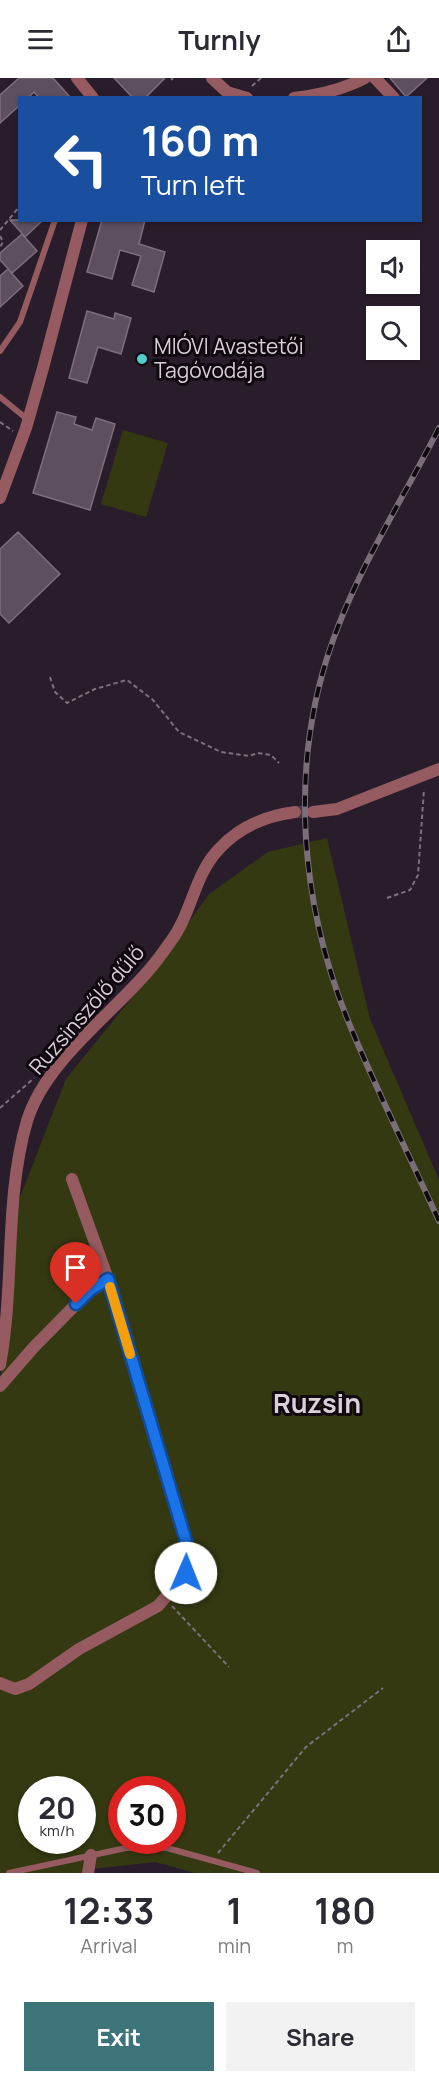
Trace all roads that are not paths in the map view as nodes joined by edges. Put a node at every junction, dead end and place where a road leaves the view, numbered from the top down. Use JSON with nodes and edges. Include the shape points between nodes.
{"nodes":[{"id":1,"x":77,"y":78,"type":"edge"},
{"id":2,"x":212,"y":78,"type":"edge"},
{"id":3,"x":365,"y":78,"type":"edge"},
{"id":4,"x":375,"y":78,"type":"edge"},
{"id":5,"x":349,"y":92,"type":"edge"},
{"id":6,"x":91,"y":96,"type":"edge"},
{"id":7,"x":240,"y":96,"type":"edge"},
{"id":8,"x":308,"y":96,"type":"edge"},
{"id":9,"x":391,"y":96,"type":"edge"},
{"id":10,"x":54,"y":222,"type":"edge"},
{"id":11,"x":80,"y":222,"type":"edge"},
{"id":12,"x":0,"y":351,"type":"edge"},
{"id":13,"x":0,"y":397,"type":"edge"},
{"id":14,"x":27,"y":419,"type":"junction"},
{"id":15,"x":0,"y":498,"type":"edge"},
{"id":16,"x":439,"y":769,"type":"edge"},
{"id":17,"x":295,"y":812,"type":"tunnel mouth"},
{"id":18,"x":313,"y":812,"type":"tunnel mouth"},
{"id":19,"x":72,"y":1179,"type":"dead end"},
{"id":20,"x":108,"y":1279,"type":"junction"},
{"id":21,"x":0,"y":1365,"type":"edge"},
{"id":22,"x":0,"y":1386,"type":"edge"},
{"id":23,"x":0,"y":1683,"type":"edge"},
{"id":24,"x":91,"y":1855,"type":"junction"},
{"id":25,"x":9,"y":1873,"type":"edge"},
{"id":26,"x":88,"y":1873,"type":"edge"},
{"id":27,"x":257,"y":1873,"type":"edge"}],
"edges":[{"from":1,"to":6,"type":"street"},
{"from":2,"to":7,"type":"street","via":[[227,92]]},
{"from":3,"to":5,"type":"street"},
{"from":4,"to":9,"type":"street"},
{"from":5,"to":8,"type":"street"},
{"from":10,"to":12,"type":"lane","via":[[20,322]]},
{"from":11,"to":14,"type":"street"},
{"from":13,"to":14,"type":"lane"},
{"from":14,"to":15,"type":"street"},
{"from":16,"to":18,"type":"street","via":[[337,809]]},
{"from":17,"to":21,"type":"street","name":"Ruzsinszőlő dűlő","via":[[246,826],[219,849],[201,871],[178,932],[149,970],[65,1058],[42,1090],[28,1119],[15,1168],[7,1327]]},
{"from":19,"to":20,"type":"street"},
{"from":20,"to":22,"type":"street","via":[[90,1290]]},
{"from":20,"to":23,"type":"street","via":[[191,1558],[186,1573],[158,1606],[79,1649],[28,1684],[15,1689]]},
{"from":24,"to":25,"type":"lane"},
{"from":24,"to":26,"type":"street"},
{"from":24,"to":27,"type":"lane","via":[[126,1848],[167,1848]]}]}
